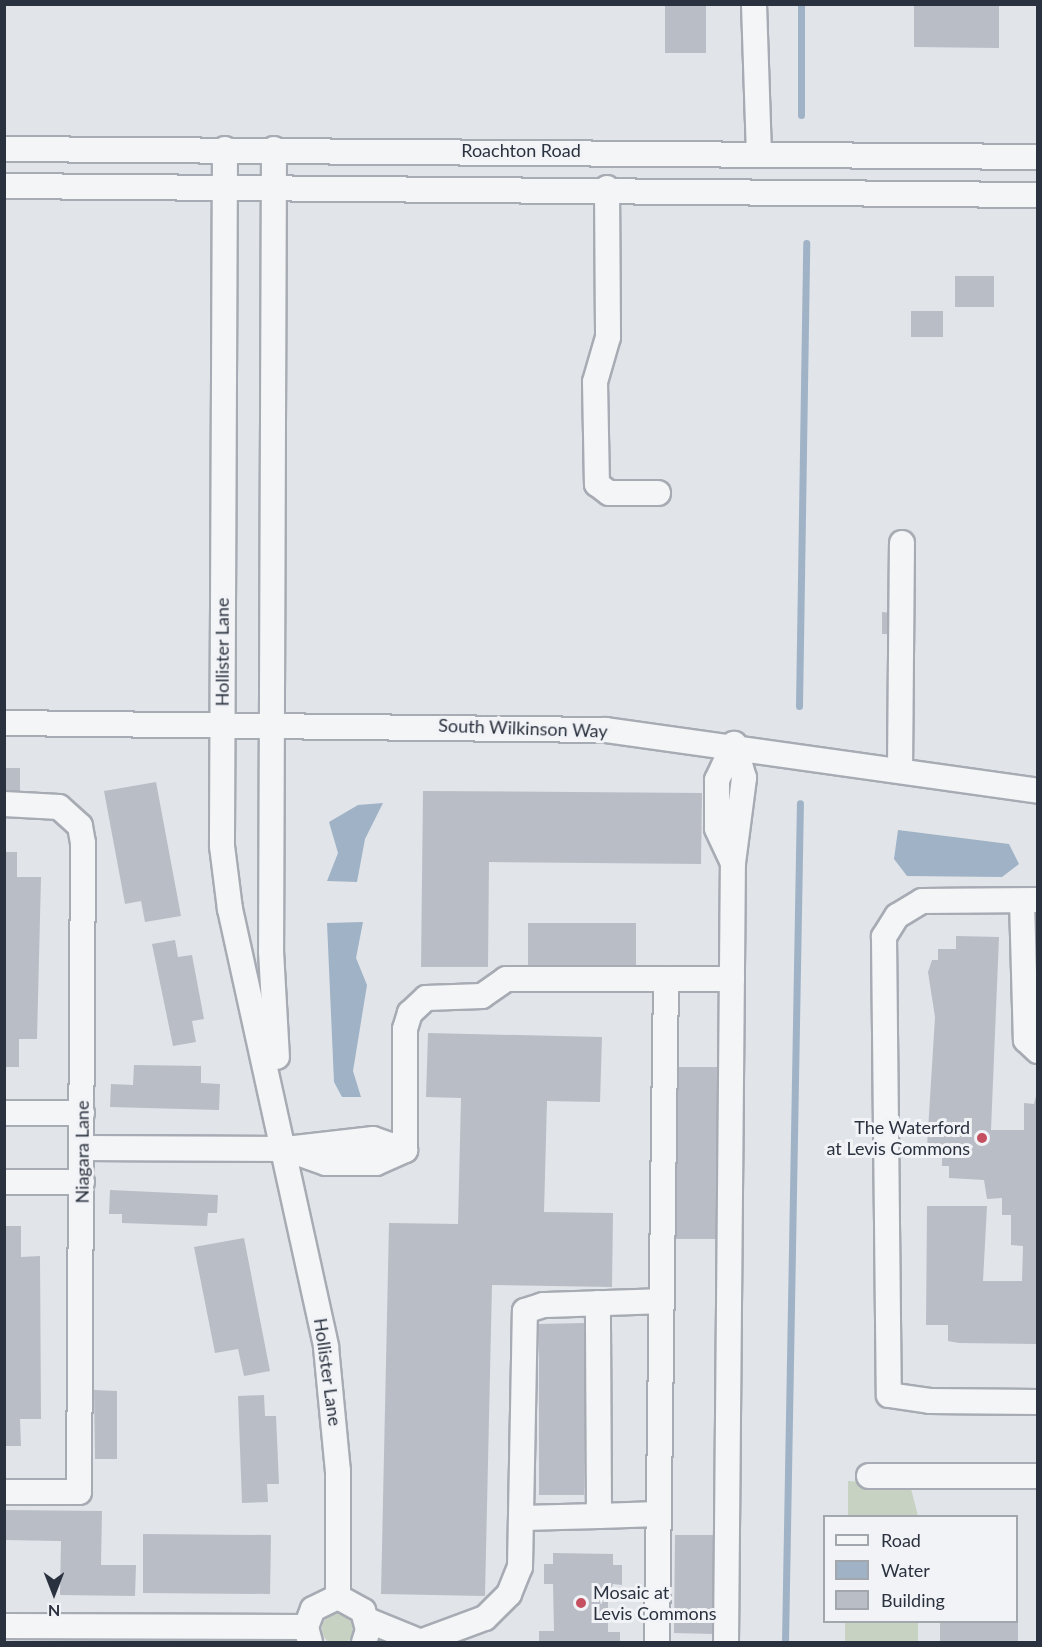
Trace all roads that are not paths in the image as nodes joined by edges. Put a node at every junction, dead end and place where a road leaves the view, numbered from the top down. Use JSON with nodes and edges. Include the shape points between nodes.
{"nodes":[{"id":1,"x":754,"y":4,"type":"edge"},
{"id":2,"x":225,"y":148,"type":"junction"},
{"id":3,"x":4,"y":149,"type":"edge"},
{"id":4,"x":274,"y":149,"type":"junction"},
{"id":5,"x":759,"y":151,"type":"junction"},
{"id":6,"x":1038,"y":157,"type":"edge"},
{"id":7,"x":4,"y":186,"type":"edge"},
{"id":8,"x":225,"y":187,"type":"junction"},
{"id":9,"x":274,"y":187,"type":"junction"},
{"id":10,"x":607,"y":189,"type":"junction"},
{"id":11,"x":1038,"y":195,"type":"edge"},
{"id":12,"x":658,"y":493,"type":"dead end"},
{"id":13,"x":902,"y":543,"type":"dead end"},
{"id":14,"x":4,"y":723,"type":"edge"},
{"id":15,"x":222,"y":724,"type":"junction"},
{"id":16,"x":271,"y":725,"type":"junction"},
{"id":17,"x":734,"y":744,"type":"junction"},
{"id":18,"x":900,"y":770,"type":"junction"},
{"id":19,"x":1038,"y":790,"type":"edge"},
{"id":20,"x":4,"y":804,"type":"edge"},
{"id":21,"x":1030,"y":900,"type":"edge"},
{"id":22,"x":666,"y":979,"type":"junction"},
{"id":23,"x":732,"y":979,"type":"junction"},
{"id":24,"x":1038,"y":1051,"type":"edge"},
{"id":25,"x":4,"y":1113,"type":"edge"},
{"id":26,"x":82,"y":1113,"type":"junction"},
{"id":27,"x":82,"y":1148,"type":"junction"},
{"id":28,"x":286,"y":1149,"type":"junction"},
{"id":29,"x":4,"y":1182,"type":"edge"},
{"id":30,"x":82,"y":1182,"type":"junction"},
{"id":31,"x":662,"y":1301,"type":"junction"},
{"id":32,"x":598,"y":1304,"type":"junction"},
{"id":33,"x":1038,"y":1402,"type":"edge"},
{"id":34,"x":869,"y":1476,"type":"dead end"},
{"id":35,"x":1038,"y":1476,"type":"edge"},
{"id":36,"x":4,"y":1492,"type":"edge"},
{"id":37,"x":659,"y":1514,"type":"junction"},
{"id":38,"x":598,"y":1516,"type":"junction"},
{"id":39,"x":522,"y":1518,"type":"junction"},
{"id":40,"x":338,"y":1597,"type":"junction"},
{"id":41,"x":4,"y":1626,"type":"edge"},
{"id":42,"x":365,"y":1631,"type":"edge"},
{"id":43,"x":308,"y":1635,"type":"edge"},
{"id":44,"x":421,"y":1642,"type":"edge"},
{"id":45,"x":657,"y":1642,"type":"edge"},
{"id":46,"x":726,"y":1642,"type":"edge"}],
"edges":[{"from":1,"to":5,"type":"street"},
{"from":2,"to":3,"type":"street","name":"Roachton Road"},
{"from":2,"to":4,"type":"street","name":"Roachton Road"},
{"from":2,"to":8,"type":"street","name":"Hollister Lane"},
{"from":4,"to":5,"type":"street","name":"Roachton Road"},
{"from":4,"to":9,"type":"street","name":"Hollister Lane"},
{"from":5,"to":6,"type":"street","name":"Roachton Road"},
{"from":7,"to":8,"type":"street"},
{"from":8,"to":9,"type":"street"},
{"from":8,"to":15,"type":"street","name":"Hollister Lane"},
{"from":9,"to":10,"type":"street"},
{"from":9,"to":16,"type":"street","name":"Hollister Lane"},
{"from":10,"to":11,"type":"street"},
{"from":10,"to":12,"type":"street","via":[[608,337],[595,382],[597,484],[609,493]]},
{"from":13,"to":18,"type":"street"},
{"from":14,"to":15,"type":"street","name":"South Wilkinson Way"},
{"from":15,"to":16,"type":"street","name":"South Wilkinson Way"},
{"from":15,"to":28,"type":"street","name":"Hollister Lane","via":[[225,878]]},
{"from":16,"to":17,"type":"street","name":"South Wilkinson Way","via":[[557,727]]},
{"from":16,"to":28,"type":"street","name":"Hollister Lane","via":[[271,951]]},
{"from":17,"to":18,"type":"street","name":"South Wilkinson Way"},
{"from":17,"to":23,"type":"street","via":[[744,778],[733,862]]},
{"from":18,"to":19,"type":"street","name":"South Wilkinson Way"},
{"from":20,"to":26,"type":"street","name":"Niagara Lane","via":[[44,804],[72,815],[83,843]]},
{"from":21,"to":24,"type":"street","via":[[1026,1040]]},
{"from":21,"to":33,"type":"street","via":[[922,901],[897,916],[884,937],[885,1356],[889,1395]]},
{"from":22,"to":23,"type":"street"},
{"from":22,"to":28,"type":"street","via":[[506,980],[482,996],[426,998],[410,1013],[405,1029],[405,1150],[373,1139]]},
{"from":22,"to":31,"type":"street"},
{"from":23,"to":46,"type":"street"},
{"from":25,"to":26,"type":"street"},
{"from":26,"to":27,"type":"street","name":"Niagara Lane"},
{"from":27,"to":28,"type":"street"},
{"from":27,"to":30,"type":"street","name":"Niagara Lane"},
{"from":28,"to":40,"type":"street","name":"Hollister Lane","via":[[332,1386]]},
{"from":29,"to":30,"type":"street"},
{"from":30,"to":36,"type":"street","name":"Niagara Lane","via":[[79,1492]]},
{"from":31,"to":32,"type":"street"},
{"from":31,"to":37,"type":"street"},
{"from":32,"to":38,"type":"street"},
{"from":32,"to":39,"type":"street","via":[[525,1311]]},
{"from":34,"to":35,"type":"street"},
{"from":37,"to":38,"type":"street"},
{"from":37,"to":45,"type":"street"},
{"from":38,"to":39,"type":"street"},
{"from":39,"to":44,"type":"street","via":[[520,1566],[509,1594],[485,1618]]},
{"from":40,"to":42,"type":"street","via":[[356,1604]]},
{"from":40,"to":43,"type":"street","via":[[313,1609]]},
{"from":41,"to":43,"type":"street"},
{"from":42,"to":44,"type":"street"}]}
